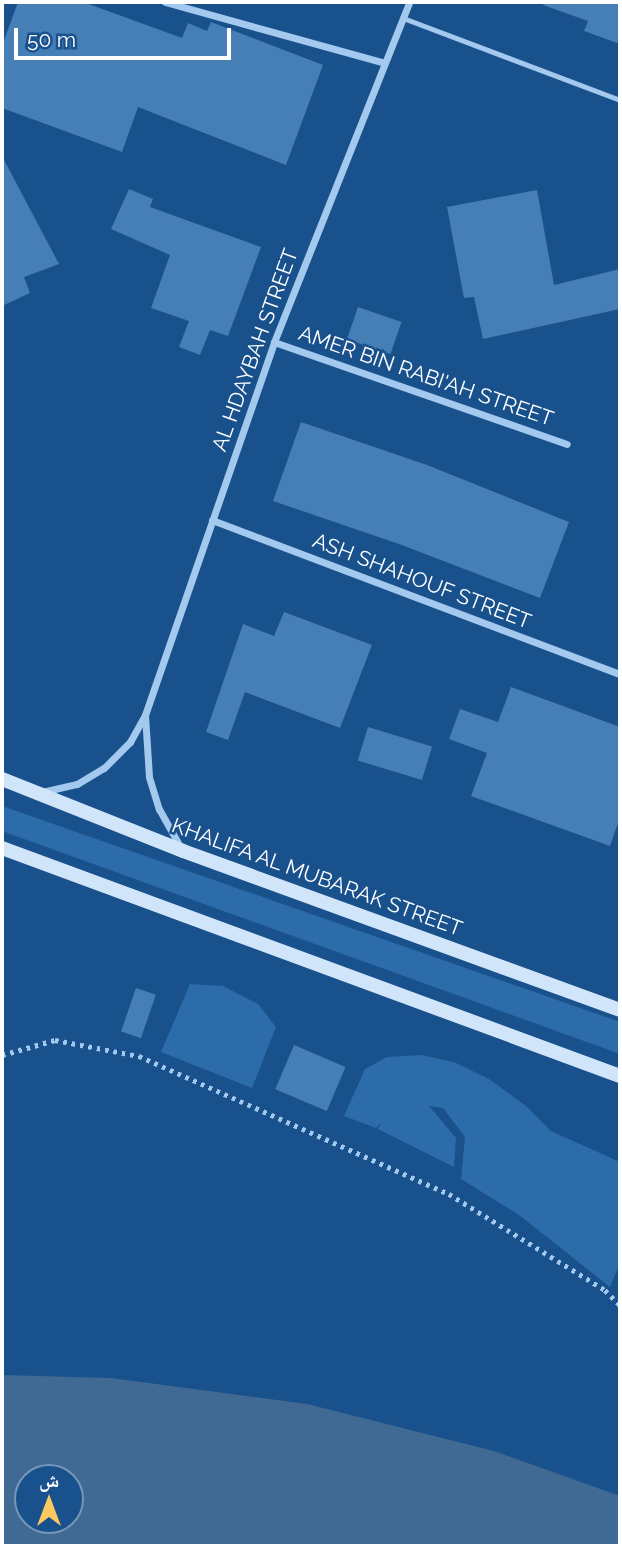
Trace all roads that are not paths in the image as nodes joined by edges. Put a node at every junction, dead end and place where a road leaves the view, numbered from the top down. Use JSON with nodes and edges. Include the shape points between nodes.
{"nodes":[{"id":1,"x":165,"y":2,"type":"edge"},
{"id":2,"x":409,"y":2,"type":"edge"},
{"id":3,"x":402,"y":18,"type":"junction"},
{"id":4,"x":385,"y":63,"type":"junction"},
{"id":5,"x":620,"y":100,"type":"edge"},
{"id":6,"x":274,"y":342,"type":"junction"},
{"id":7,"x":567,"y":444,"type":"dead end"},
{"id":8,"x":212,"y":520,"type":"junction"},
{"id":9,"x":620,"y":674,"type":"edge"},
{"id":10,"x":145,"y":715,"type":"junction"},
{"id":11,"x":2,"y":779,"type":"edge"},
{"id":12,"x":37,"y":792,"type":"junction"},
{"id":13,"x":2,"y":848,"type":"edge"},
{"id":14,"x":183,"y":851,"type":"junction"},
{"id":15,"x":620,"y":1010,"type":"edge"},
{"id":16,"x":620,"y":1076,"type":"edge"}],
"edges":[{"from":1,"to":4,"type":"street"},
{"from":2,"to":3,"type":"street","name":"AL HDAYBAH STREET"},
{"from":3,"to":4,"type":"street","name":"AL HDAYBAH STREET"},
{"from":3,"to":5,"type":"lane"},
{"from":4,"to":6,"type":"street","name":"AL HDAYBAH STREET"},
{"from":6,"to":7,"type":"street","name":"AMER BIN RABI'AH STREET"},
{"from":6,"to":8,"type":"street","name":"AL HDAYBAH STREET"},
{"from":8,"to":9,"type":"street","name":"ASH SHAHOUF STREET"},
{"from":8,"to":10,"type":"street","name":"AL HDAYBAH STREET"},
{"from":10,"to":12,"type":"street","name":"AL HDAYBAH STREET","via":[[130,741],[104,768],[77,784]]},
{"from":10,"to":14,"type":"street","name":"AL HDAYBAH STREET","via":[[149,776],[159,809]]},
{"from":11,"to":12,"type":"street","name":"KHALIFA AL MUBARAK STREET"},
{"from":12,"to":14,"type":"street","name":"KHALIFA AL MUBARAK STREET"},
{"from":13,"to":16,"type":"street"},
{"from":14,"to":15,"type":"street","name":"KHALIFA AL MUBARAK STREET"}]}
